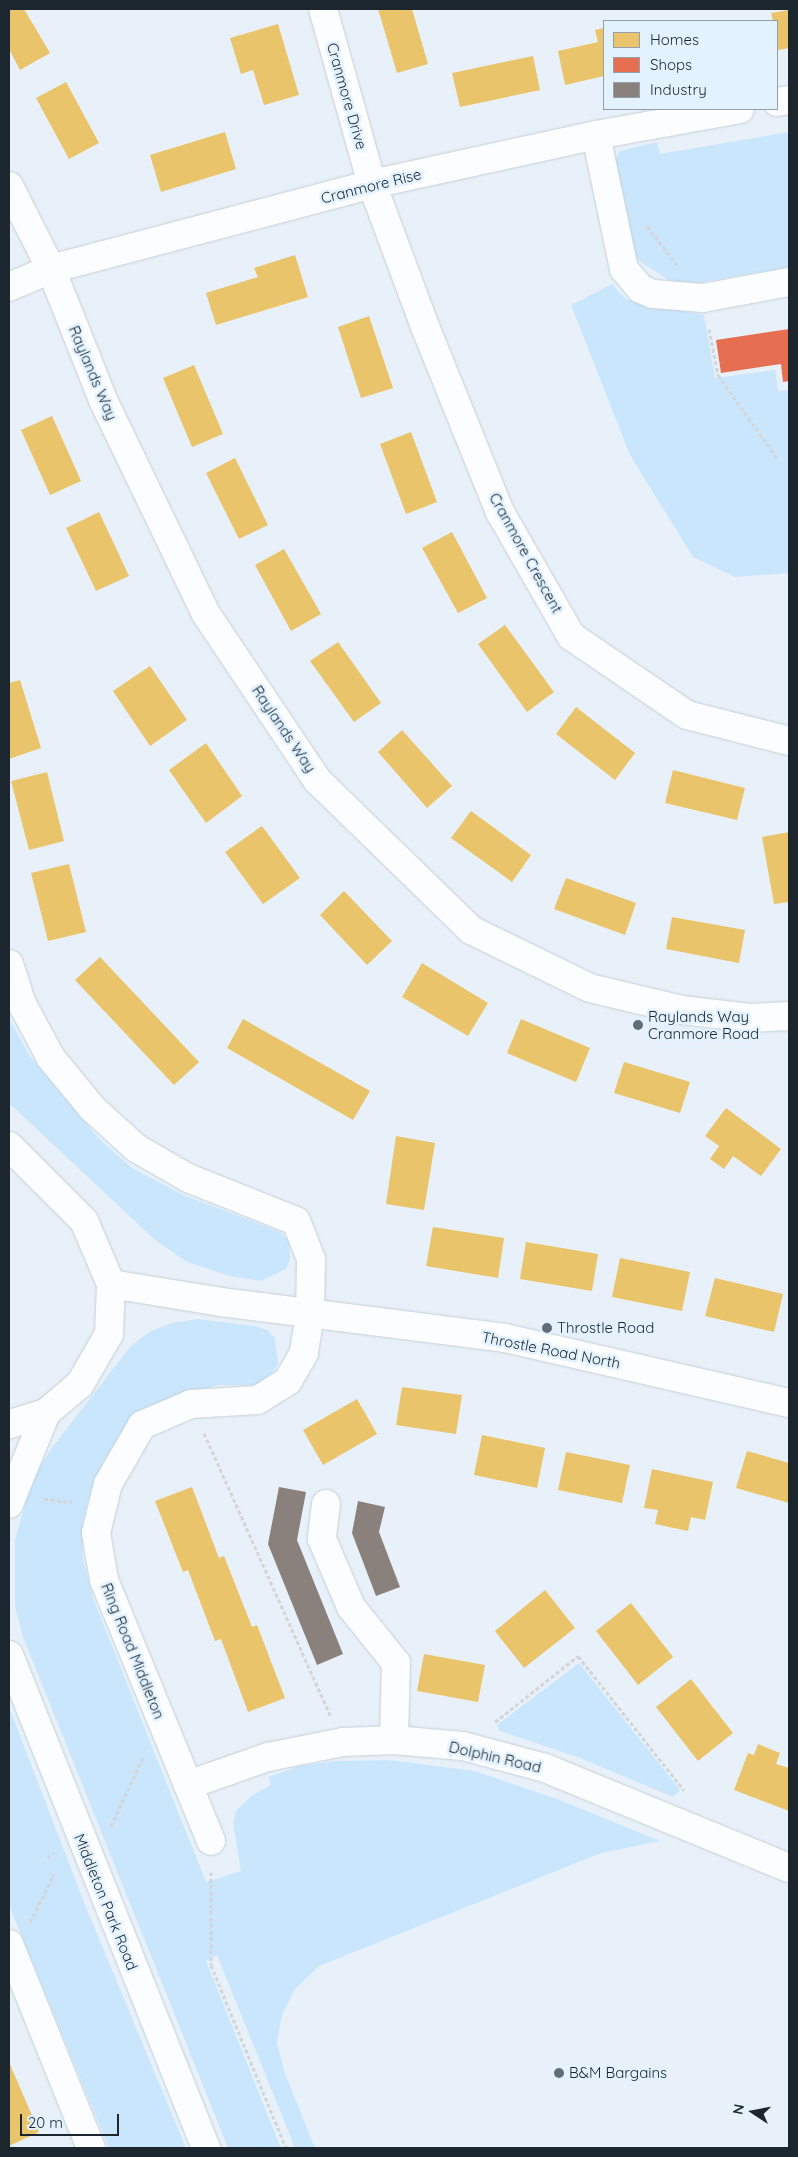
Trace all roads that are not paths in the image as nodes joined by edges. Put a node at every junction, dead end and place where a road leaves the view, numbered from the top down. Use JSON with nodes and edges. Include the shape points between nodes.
{"nodes":[{"id":1,"x":322,"y":9,"type":"edge"},
{"id":2,"x":734,"y":110,"type":"edge"},
{"id":3,"x":596,"y":135,"type":"junction"},
{"id":4,"x":372,"y":184,"type":"junction"},
{"id":5,"x":9,"y":186,"type":"edge"},
{"id":6,"x":51,"y":269,"type":"junction"},
{"id":7,"x":789,"y":282,"type":"edge"},
{"id":8,"x":9,"y":287,"type":"edge"},
{"id":9,"x":789,"y":741,"type":"edge"},
{"id":10,"x":9,"y":964,"type":"edge"},
{"id":11,"x":789,"y":1016,"type":"edge"},
{"id":12,"x":9,"y":1146,"type":"edge"},
{"id":13,"x":112,"y":1284,"type":"junction"},
{"id":14,"x":310,"y":1314,"type":"junction"},
{"id":15,"x":789,"y":1403,"type":"edge"},
{"id":16,"x":46,"y":1413,"type":"junction"},
{"id":17,"x":9,"y":1424,"type":"edge"},
{"id":18,"x":10,"y":1500,"type":"edge"},
{"id":19,"x":326,"y":1504,"type":"dead end"},
{"id":20,"x":9,"y":1655,"type":"edge"},
{"id":21,"x":394,"y":1740,"type":"junction"},
{"id":22,"x":188,"y":1785,"type":"junction"},
{"id":23,"x":211,"y":1841,"type":"road end"},
{"id":24,"x":789,"y":1868,"type":"edge"},
{"id":25,"x":19,"y":1935,"type":"edge"},
{"id":26,"x":91,"y":2148,"type":"edge"},
{"id":27,"x":206,"y":2148,"type":"edge"}],
"edges":[{"from":1,"to":4,"type":"street","name":"Cranmore Drive"},
{"from":2,"to":3,"type":"street","name":"Cranmore Rise"},
{"from":3,"to":4,"type":"street","name":"Cranmore Rise"},
{"from":3,"to":7,"type":"street","via":[[624,269],[641,289],[653,294],[703,298]]},
{"from":4,"to":6,"type":"street","name":"Cranmore Rise"},
{"from":4,"to":9,"type":"street","name":"Cranmore Crescent","via":[[500,512],[571,636],[687,715]]},
{"from":5,"to":6,"type":"street","name":"Raylands Way"},
{"from":6,"to":8,"type":"street","name":"Cranmore Rise"},
{"from":6,"to":11,"type":"street","name":"Raylands Way","via":[[103,400],[206,614],[318,781],[471,930],[590,988],[682,1010],[750,1018]]},
{"from":10,"to":14,"type":"street","via":[[21,1002],[51,1058],[92,1108],[136,1148],[188,1178],[296,1221],[311,1259]]},
{"from":12,"to":13,"type":"street","via":[[84,1221]]},
{"from":13,"to":14,"type":"street","name":"Throstle Road North"},
{"from":13,"to":16,"type":"street","via":[[109,1334],[80,1384]]},
{"from":14,"to":15,"type":"street","name":"Throstle Road North","via":[[505,1338]]},
{"from":14,"to":22,"type":"street","name":"Ring Road Middleton","via":[[304,1353],[288,1381],[257,1400],[191,1404],[142,1425],[108,1484],[96,1533],[104,1580]]},
{"from":16,"to":17,"type":"street"},
{"from":16,"to":18,"type":"street"},
{"from":19,"to":21,"type":"street","via":[[322,1539],[351,1607],[396,1663]]},
{"from":20,"to":27,"type":"street","name":"Middleton Park Road","via":[[81,1843]]},
{"from":21,"to":22,"type":"street","name":"Dolphin Road","via":[[343,1742],[268,1757]]},
{"from":21,"to":24,"type":"street","name":"Dolphin Road","via":[[463,1746],[545,1768]]},
{"from":22,"to":23,"type":"street","name":"Ring Road Middleton"},
{"from":25,"to":26,"type":"street"}]}
